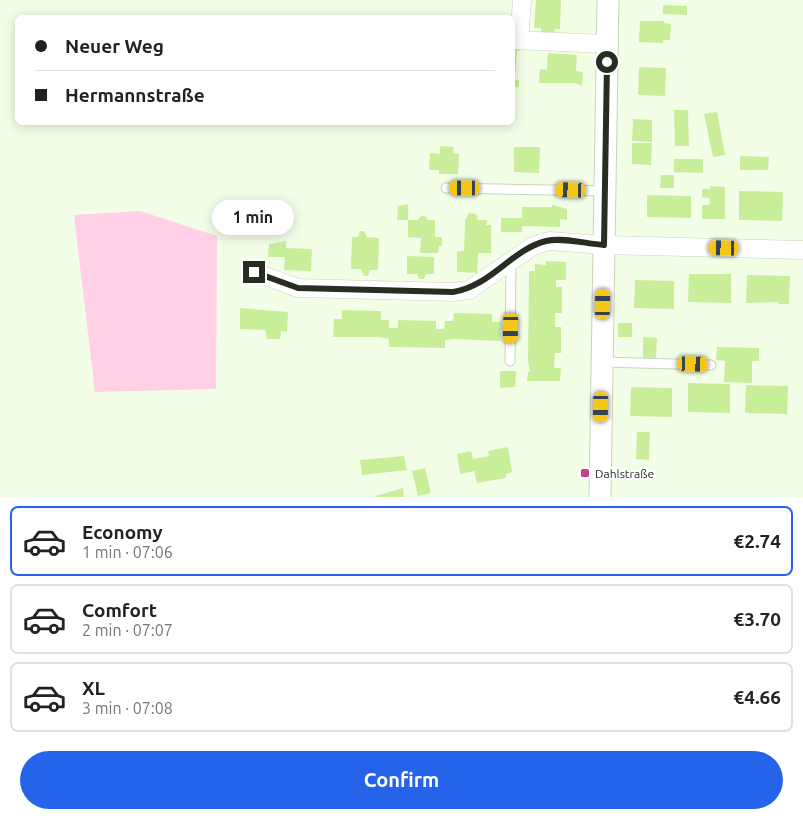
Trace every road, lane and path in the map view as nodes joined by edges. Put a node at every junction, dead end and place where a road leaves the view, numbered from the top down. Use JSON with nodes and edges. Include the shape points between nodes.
{"nodes":[{"id":1,"x":522,"y":0,"type":"edge"},
{"id":2,"x":608,"y":0,"type":"edge"},
{"id":3,"x":516,"y":34,"type":"edge"},
{"id":4,"x":608,"y":44,"type":"junction"},
{"id":5,"x":446,"y":188,"type":"dead end"},
{"id":6,"x":605,"y":191,"type":"junction"},
{"id":7,"x":604,"y":245,"type":"junction"},
{"id":8,"x":803,"y":250,"type":"edge"},
{"id":9,"x":511,"y":261,"type":"junction"},
{"id":10,"x":254,"y":272,"type":"dead end"},
{"id":11,"x":510,"y":361,"type":"dead end"},
{"id":12,"x":602,"y":362,"type":"junction"},
{"id":13,"x":711,"y":365,"type":"dead end"},
{"id":14,"x":600,"y":496,"type":"edge"}],
"edges":[{"from":1,"to":3,"type":"street"},
{"from":2,"to":4,"type":"street"},
{"from":3,"to":4,"type":"street"},
{"from":4,"to":6,"type":"street"},
{"from":5,"to":6,"type":"lane"},
{"from":6,"to":7,"type":"street"},
{"from":7,"to":8,"type":"street"},
{"from":7,"to":9,"type":"street","via":[[549,241],[533,246]]},
{"from":7,"to":12,"type":"street"},
{"from":9,"to":10,"type":"street","via":[[468,290],[453,292],[298,288]]},
{"from":9,"to":11,"type":"lane"},
{"from":12,"to":13,"type":"lane"},
{"from":12,"to":14,"type":"street"}]}
